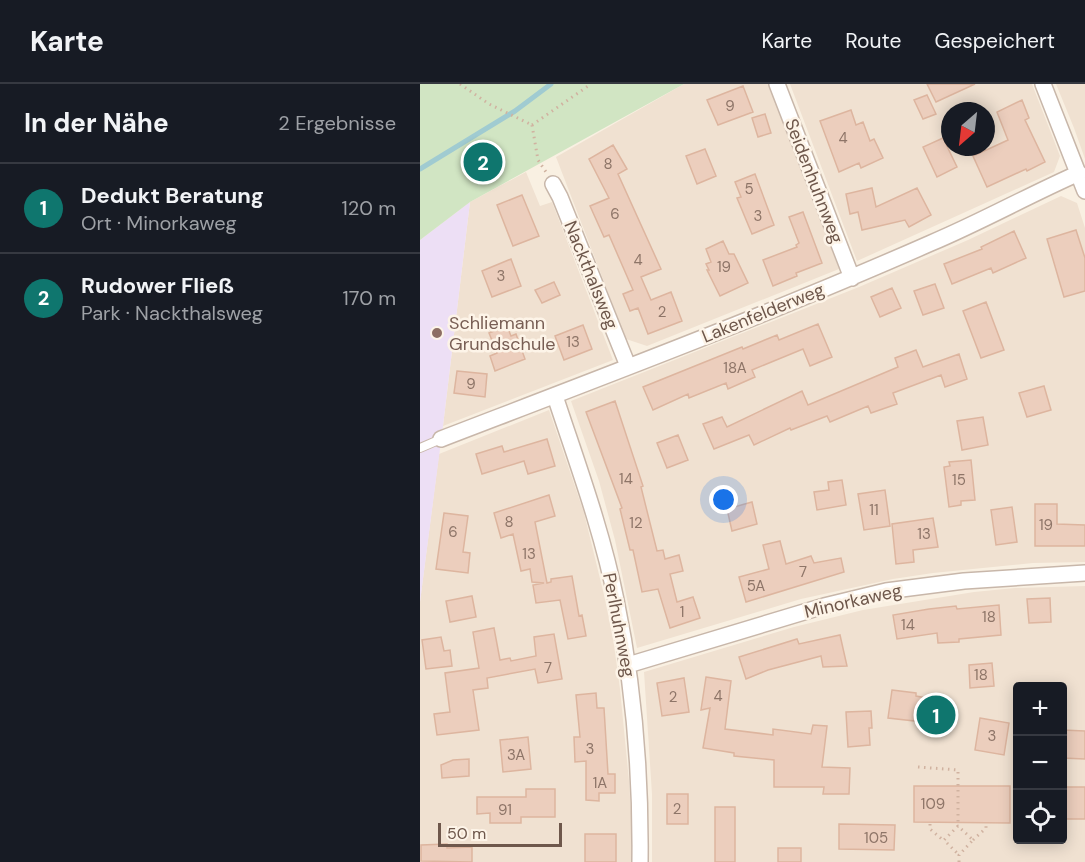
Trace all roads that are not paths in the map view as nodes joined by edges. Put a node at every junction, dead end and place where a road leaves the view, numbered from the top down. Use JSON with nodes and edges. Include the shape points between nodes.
{"nodes":[{"id":1,"x":777,"y":84,"type":"edge"},
{"id":2,"x":1043,"y":84,"type":"edge"},
{"id":3,"x":1079,"y":173,"type":"junction"},
{"id":4,"x":553,"y":184,"type":"dead end"},
{"id":5,"x":1085,"y":191,"type":"edge"},
{"id":6,"x":852,"y":278,"type":"junction"},
{"id":7,"x":628,"y":366,"type":"junction"},
{"id":8,"x":555,"y":396,"type":"junction"},
{"id":9,"x":441,"y":439,"type":"joint"},
{"id":10,"x":420,"y":448,"type":"edge"},
{"id":11,"x":1085,"y":573,"type":"edge"},
{"id":12,"x":628,"y":665,"type":"junction"},
{"id":13,"x":640,"y":862,"type":"edge"}],
"edges":[{"from":1,"to":6,"type":"street","name":"Seidenhuhnweg"},
{"from":2,"to":3,"type":"street"},
{"from":3,"to":5,"type":"street"},
{"from":3,"to":6,"type":"street","name":"Lakenfelderweg"},
{"from":4,"to":7,"type":"street","name":"Nackthalsweg"},
{"from":6,"to":7,"type":"street","name":"Lakenfelderweg"},
{"from":7,"to":8,"type":"street","name":"Lakenfelderweg"},
{"from":8,"to":9,"type":"street","name":"Lakenfelderweg"},
{"from":8,"to":12,"type":"street","name":"Perlhuhnweg","via":[[593,509]]},
{"from":9,"to":10,"type":"lane"},
{"from":11,"to":12,"type":"street","name":"Minorkaweg","via":[[886,591]]},
{"from":12,"to":13,"type":"street","name":"Perlhuhnweg","via":[[640,803]]}]}
